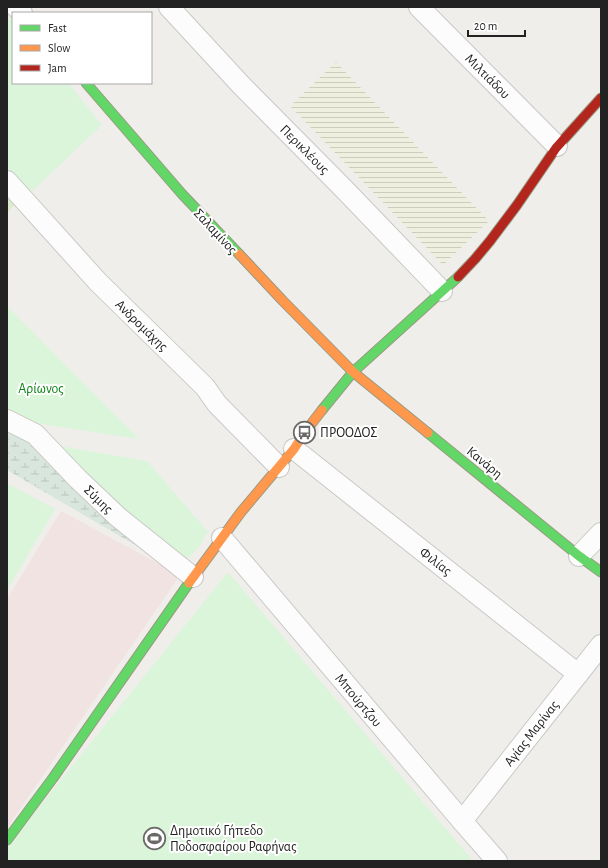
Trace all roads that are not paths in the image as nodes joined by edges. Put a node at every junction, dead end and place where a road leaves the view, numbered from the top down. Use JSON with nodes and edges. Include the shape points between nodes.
{"nodes":[{"id":1,"x":169,"y":7,"type":"edge"},
{"id":2,"x":419,"y":7,"type":"edge"},
{"id":3,"x":87,"y":84,"type":"edge"},
{"id":4,"x":601,"y":98,"type":"edge"},
{"id":5,"x":558,"y":146,"type":"junction"},
{"id":6,"x":7,"y":181,"type":"edge"},
{"id":7,"x":442,"y":291,"type":"junction"},
{"id":8,"x":353,"y":372,"type":"junction"},
{"id":9,"x":7,"y":420,"type":"edge"},
{"id":10,"x":294,"y":449,"type":"junction"},
{"id":11,"x":279,"y":467,"type":"junction"},
{"id":12,"x":601,"y":533,"type":"edge"},
{"id":13,"x":222,"y":538,"type":"junction"},
{"id":14,"x":579,"y":556,"type":"junction"},
{"id":15,"x":601,"y":572,"type":"edge"},
{"id":16,"x":193,"y":577,"type":"junction"},
{"id":17,"x":601,"y":645,"type":"edge"},
{"id":18,"x":578,"y":674,"type":"junction"},
{"id":19,"x":462,"y":821,"type":"junction"},
{"id":20,"x":7,"y":840,"type":"edge"},
{"id":21,"x":497,"y":861,"type":"edge"}],
"edges":[{"from":1,"to":7,"type":"street","name":"Περικλέους","via":[[242,86]]},
{"from":2,"to":5,"type":"street","name":"Μιλτιάδου"},
{"from":3,"to":8,"type":"street","name":"Σαλαμίνος","via":[[182,194]]},
{"from":4,"to":5,"type":"street"},
{"from":5,"to":7,"type":"street","via":[[489,245]]},
{"from":6,"to":11,"type":"street","name":"Ανδρομάχης","via":[[98,282],[205,387],[217,404]]},
{"from":7,"to":8,"type":"street"},
{"from":8,"to":10,"type":"street"},
{"from":8,"to":14,"type":"street","name":"Κανάρη"},
{"from":9,"to":16,"type":"street","name":"Σύμης","via":[[35,434],[118,517]]},
{"from":10,"to":11,"type":"street"},
{"from":10,"to":18,"type":"street","name":"Φιλίας"},
{"from":11,"to":13,"type":"street","via":[[240,512]]},
{"from":12,"to":14,"type":"street"},
{"from":13,"to":16,"type":"street"},
{"from":13,"to":19,"type":"street","name":"Μπούρτζου"},
{"from":14,"to":15,"type":"street","name":"Κανάρη"},
{"from":16,"to":20,"type":"street","via":[[62,766]]},
{"from":17,"to":18,"type":"street","name":"Αγίας Μαρίνας"},
{"from":18,"to":19,"type":"street","name":"Αγίας Μαρίνας"},
{"from":19,"to":21,"type":"street","name":"Μπούρτζου"}]}
